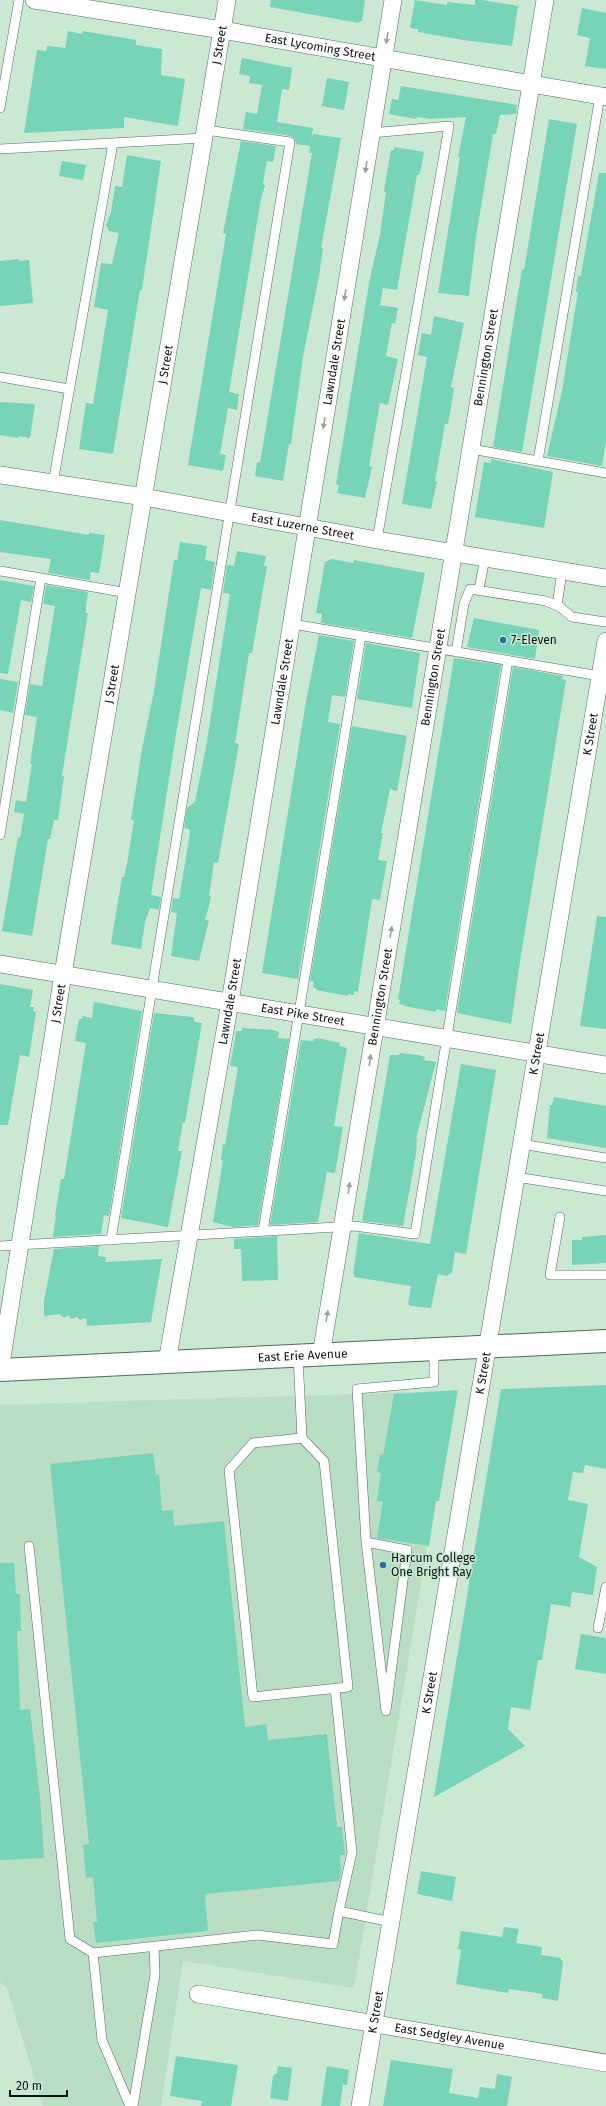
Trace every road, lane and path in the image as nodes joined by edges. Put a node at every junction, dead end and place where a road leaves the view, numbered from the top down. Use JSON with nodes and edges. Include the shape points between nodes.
{"nodes":[{"id":1,"x":19,"y":0,"type":"edge"},
{"id":2,"x":34,"y":0,"type":"edge"},
{"id":3,"x":227,"y":0,"type":"edge"},
{"id":4,"x":393,"y":0,"type":"edge"},
{"id":5,"x":545,"y":0,"type":"edge"},
{"id":6,"x":55,"y":2,"type":"edge"},
{"id":7,"x":222,"y":30,"type":"junction"},
{"id":8,"x":384,"y":58,"type":"junction"},
{"id":9,"x":531,"y":85,"type":"junction"},
{"id":10,"x":603,"y":97,"type":"edge"},
{"id":11,"x":0,"y":108,"type":"edge"},
{"id":12,"x":372,"y":133,"type":"junction"},
{"id":13,"x":205,"y":134,"type":"junction"},
{"id":14,"x":113,"y":143,"type":"junction"},
{"id":15,"x":0,"y":148,"type":"edge"},
{"id":16,"x":0,"y":377,"type":"edge"},
{"id":17,"x":69,"y":389,"type":"junction"},
{"id":18,"x":471,"y":449,"type":"junction"},
{"id":19,"x":538,"y":461,"type":"junction"},
{"id":20,"x":606,"y":473,"type":"edge"},
{"id":21,"x":0,"y":475,"type":"edge"},
{"id":22,"x":53,"y":483,"type":"junction"},
{"id":23,"x":144,"y":497,"type":"junction"},
{"id":24,"x":229,"y":513,"type":"junction"},
{"id":25,"x":307,"y":527,"type":"junction"},
{"id":26,"x":377,"y":540,"type":"junction"},
{"id":27,"x":454,"y":553,"type":"junction"},
{"id":28,"x":485,"y":558,"type":"junction"},
{"id":29,"x":0,"y":571,"type":"edge"},
{"id":30,"x":562,"y":571,"type":"junction"},
{"id":31,"x":40,"y":578,"type":"junction"},
{"id":32,"x":606,"y":578,"type":"edge"},
{"id":33,"x":479,"y":589,"type":"junction"},
{"id":34,"x":128,"y":593,"type":"junction"},
{"id":35,"x":556,"y":606,"type":"junction"},
{"id":36,"x":606,"y":622,"type":"edge"},
{"id":37,"x":292,"y":624,"type":"junction"},
{"id":38,"x":361,"y":636,"type":"junction"},
{"id":39,"x":606,"y":641,"type":"edge"},
{"id":40,"x":438,"y":648,"type":"junction"},
{"id":41,"x":456,"y":652,"type":"junction"},
{"id":42,"x":508,"y":660,"type":"junction"},
{"id":43,"x":600,"y":676,"type":"junction"},
{"id":44,"x":0,"y":835,"type":"edge"},
{"id":45,"x":0,"y":964,"type":"edge"},
{"id":46,"x":63,"y":974,"type":"junction"},
{"id":47,"x":152,"y":989,"type":"junction"},
{"id":48,"x":230,"y":1002,"type":"junction"},
{"id":49,"x":299,"y":1014,"type":"junction"},
{"id":50,"x":376,"y":1027,"type":"junction"},
{"id":51,"x":447,"y":1039,"type":"junction"},
{"id":52,"x":536,"y":1054,"type":"junction"},
{"id":53,"x":606,"y":1065,"type":"edge"},
{"id":54,"x":521,"y":1144,"type":"junction"},
{"id":55,"x":606,"y":1158,"type":"edge"},
{"id":56,"x":516,"y":1178,"type":"junction"},
{"id":57,"x":606,"y":1191,"type":"edge"},
{"id":58,"x":560,"y":1217,"type":"dead end"},
{"id":59,"x":343,"y":1226,"type":"junction"},
{"id":60,"x":263,"y":1231,"type":"junction"},
{"id":61,"x":190,"y":1235,"type":"junction"},
{"id":62,"x":110,"y":1240,"type":"junction"},
{"id":63,"x":0,"y":1246,"type":"edge"},
{"id":64,"x":19,"y":1246,"type":"junction"},
{"id":65,"x":606,"y":1275,"type":"edge"},
{"id":66,"x":606,"y":1341,"type":"edge"},
{"id":67,"x":489,"y":1347,"type":"junction"},
{"id":68,"x":434,"y":1350,"type":"junction"},
{"id":69,"x":321,"y":1355,"type":"junction"},
{"id":70,"x":298,"y":1356,"type":"junction"},
{"id":71,"x":168,"y":1362,"type":"junction"},
{"id":72,"x":0,"y":1370,"type":"edge"},
{"id":73,"x":302,"y":1438,"type":"junction"},
{"id":74,"x":366,"y":1542,"type":"junction"},
{"id":75,"x":29,"y":1546,"type":"dead end"},
{"id":76,"x":606,"y":1587,"type":"edge"},
{"id":77,"x":598,"y":1628,"type":"dead end"},
{"id":78,"x":335,"y":1688,"type":"junction"},
{"id":79,"x":339,"y":1911,"type":"junction"},
{"id":80,"x":391,"y":1922,"type":"junction"},
{"id":81,"x":154,"y":1946,"type":"junction"},
{"id":82,"x":93,"y":1953,"type":"junction"},
{"id":83,"x":198,"y":1994,"type":"dead end"},
{"id":84,"x":373,"y":2024,"type":"junction"},
{"id":85,"x":606,"y":2063,"type":"edge"},
{"id":86,"x":130,"y":2106,"type":"edge"},
{"id":87,"x":133,"y":2106,"type":"edge"},
{"id":88,"x":360,"y":2106,"type":"edge"}],
"edges":[{"from":1,"to":11,"type":"lane"},
{"from":2,"to":6,"type":"street","name":"East Lycoming Street"},
{"from":3,"to":7,"type":"street","name":"J Street"},
{"from":4,"to":8,"type":"street","name":"Lawndale Street","one_way":true},
{"from":5,"to":9,"type":"street","name":"Bennington Street"},
{"from":6,"to":7,"type":"street","name":"East Lycoming Street"},
{"from":7,"to":8,"type":"street","name":"East Lycoming Street"},
{"from":7,"to":13,"type":"street","name":"J Street"},
{"from":8,"to":9,"type":"street","name":"East Lycoming Street"},
{"from":8,"to":12,"type":"street","name":"Lawndale Street"},
{"from":9,"to":10,"type":"street","name":"East Lycoming Street"},
{"from":9,"to":18,"type":"street","name":"Bennington Street"},
{"from":10,"to":19,"type":"lane"},
{"from":12,"to":25,"type":"street","name":"Lawndale Street","one_way":true},
{"from":12,"to":26,"type":"lane","via":[[449,126]]},
{"from":13,"to":14,"type":"lane"},
{"from":13,"to":23,"type":"street","name":"J Street"},
{"from":13,"to":24,"type":"lane","via":[[290,142]]},
{"from":14,"to":15,"type":"lane"},
{"from":14,"to":17,"type":"lane"},
{"from":16,"to":17,"type":"lane"},
{"from":17,"to":22,"type":"lane"},
{"from":18,"to":19,"type":"lane"},
{"from":18,"to":27,"type":"street","name":"Bennington Street"},
{"from":19,"to":20,"type":"lane"},
{"from":21,"to":22,"type":"street","name":"East Luzerne Street"},
{"from":22,"to":23,"type":"street","name":"East Luzerne Street"},
{"from":23,"to":24,"type":"street","name":"East Luzerne Street"},
{"from":23,"to":34,"type":"street","name":"J Street"},
{"from":24,"to":25,"type":"street","name":"East Luzerne Street"},
{"from":24,"to":47,"type":"lane"},
{"from":25,"to":26,"type":"street","name":"East Luzerne Street"},
{"from":25,"to":37,"type":"street","name":"Lawndale Street"},
{"from":26,"to":27,"type":"street","name":"East Luzerne Street"},
{"from":27,"to":28,"type":"street","name":"East Luzerne Street"},
{"from":27,"to":40,"type":"street","name":"Bennington Street"},
{"from":28,"to":30,"type":"street","name":"East Luzerne Street"},
{"from":28,"to":33,"type":"lane"},
{"from":29,"to":31,"type":"lane"},
{"from":30,"to":32,"type":"street","name":"East Luzerne Street"},
{"from":30,"to":35,"type":"lane"},
{"from":31,"to":34,"type":"lane"},
{"from":31,"to":44,"type":"lane"},
{"from":33,"to":35,"type":"lane","via":[[546,601]]},
{"from":33,"to":41,"type":"lane","via":[[470,589],[464,604]]},
{"from":34,"to":46,"type":"street","name":"J Street"},
{"from":35,"to":36,"type":"lane","via":[[572,617]]},
{"from":37,"to":38,"type":"lane"},
{"from":37,"to":48,"type":"street","name":"Lawndale Street"},
{"from":38,"to":40,"type":"lane"},
{"from":38,"to":49,"type":"lane"},
{"from":39,"to":43,"type":"street","name":"K Street"},
{"from":40,"to":41,"type":"lane"},
{"from":50,"to":40,"type":"street","name":"Bennington Street","one_way":true},
{"from":41,"to":42,"type":"lane"},
{"from":42,"to":43,"type":"lane"},
{"from":42,"to":51,"type":"lane"},
{"from":43,"to":52,"type":"street","name":"K Street"},
{"from":45,"to":46,"type":"street","name":"East Pike Street"},
{"from":46,"to":47,"type":"street","name":"East Pike Street"},
{"from":46,"to":64,"type":"street","name":"J Street"},
{"from":47,"to":48,"type":"street","name":"East Pike Street"},
{"from":47,"to":62,"type":"lane"},
{"from":48,"to":49,"type":"street","name":"East Pike Street"},
{"from":48,"to":61,"type":"street","name":"Lawndale Street"},
{"from":49,"to":50,"type":"street","name":"East Pike Street"},
{"from":49,"to":60,"type":"lane"},
{"from":50,"to":51,"type":"street","name":"East Pike Street"},
{"from":59,"to":50,"type":"street","name":"Bennington Street","one_way":true},
{"from":51,"to":52,"type":"street","name":"East Pike Street"},
{"from":51,"to":59,"type":"lane","via":[[415,1234]]},
{"from":52,"to":53,"type":"street","name":"East Pike Street"},
{"from":52,"to":54,"type":"street","name":"K Street"},
{"from":54,"to":55,"type":"lane"},
{"from":54,"to":56,"type":"street","name":"K Street"},
{"from":56,"to":57,"type":"lane"},
{"from":56,"to":67,"type":"street","name":"K Street"},
{"from":58,"to":65,"type":"lane","via":[[550,1275]]},
{"from":59,"to":60,"type":"lane"},
{"from":69,"to":59,"type":"street","name":"Bennington Street","one_way":true},
{"from":60,"to":61,"type":"lane"},
{"from":61,"to":62,"type":"lane"},
{"from":61,"to":71,"type":"street","name":"Lawndale Street"},
{"from":62,"to":64,"type":"lane"},
{"from":63,"to":64,"type":"lane"},
{"from":64,"to":72,"type":"street","name":"J Street"},
{"from":66,"to":67,"type":"main road","name":"East Erie Avenue"},
{"from":67,"to":68,"type":"main road","name":"East Erie Avenue"},
{"from":67,"to":80,"type":"street","name":"K Street"},
{"from":68,"to":69,"type":"main road","name":"East Erie Avenue"},
{"from":68,"to":74,"type":"lane","via":[[434,1382],[357,1389]]},
{"from":69,"to":70,"type":"main road","name":"East Erie Avenue"},
{"from":70,"to":71,"type":"main road","name":"East Erie Avenue"},
{"from":70,"to":73,"type":"lane"},
{"from":71,"to":72,"type":"main road","name":"East Erie Avenue"},
{"from":73,"to":78,"type":"lane","via":[[324,1461],[348,1687]]},
{"from":73,"to":78,"type":"lane","via":[[253,1443],[230,1470],[254,1697]]},
{"from":74,"to":74,"type":"lane","via":[[407,1550],[386,1711],[368,1558]]},
{"from":75,"to":82,"type":"lane","via":[[70,1939]]},
{"from":76,"to":77,"type":"lane"},
{"from":78,"to":79,"type":"lane","via":[[352,1852]]},
{"from":79,"to":80,"type":"lane"},
{"from":79,"to":81,"type":"lane","via":[[333,1944],[257,1935]]},
{"from":80,"to":84,"type":"street","name":"K Street"},
{"from":81,"to":82,"type":"lane"},
{"from":81,"to":87,"type":"lane","via":[[155,1976]]},
{"from":82,"to":86,"type":"lane","via":[[102,2040]]},
{"from":83,"to":84,"type":"street","name":"East Sedgley Avenue"},
{"from":84,"to":85,"type":"street","name":"East Sedgley Avenue"},
{"from":84,"to":88,"type":"street","name":"K Street"}]}
